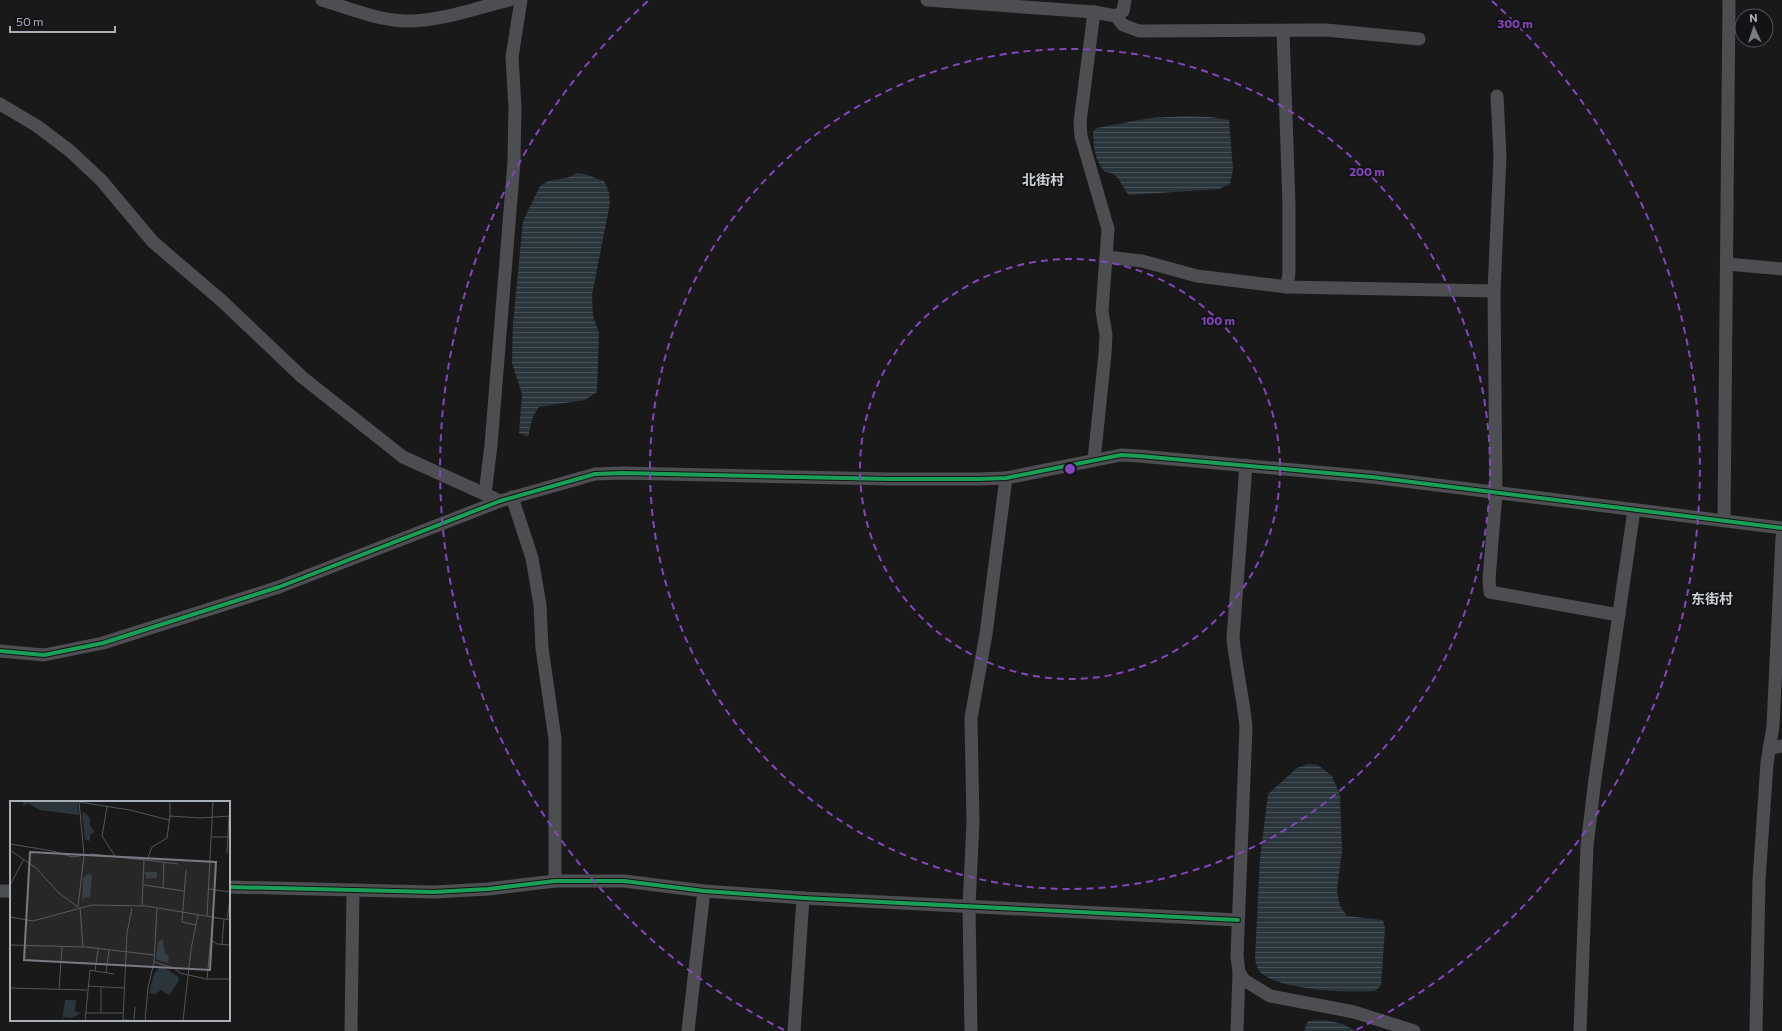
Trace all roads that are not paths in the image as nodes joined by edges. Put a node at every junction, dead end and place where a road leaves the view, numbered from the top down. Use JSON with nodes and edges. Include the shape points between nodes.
{"nodes":[{"id":1,"x":322,"y":0,"type":"edge"},
{"id":2,"x":509,"y":0,"type":"edge"},
{"id":3,"x":521,"y":0,"type":"edge"},
{"id":4,"x":927,"y":0,"type":"edge"},
{"id":5,"x":1125,"y":0,"type":"edge"},
{"id":6,"x":1729,"y":0,"type":"edge"},
{"id":7,"x":1094,"y":12,"type":"junction"},
{"id":8,"x":1116,"y":16,"type":"junction"},
{"id":9,"x":1283,"y":31,"type":"junction"},
{"id":10,"x":1419,"y":39,"type":"dead end"},
{"id":11,"x":1497,"y":96,"type":"dead end"},
{"id":12,"x":0,"y":104,"type":"edge"},
{"id":13,"x":1107,"y":256,"type":"junction"},
{"id":14,"x":1727,"y":264,"type":"junction"},
{"id":15,"x":1782,"y":269,"type":"edge"},
{"id":16,"x":1287,"y":287,"type":"junction"},
{"id":17,"x":1494,"y":291,"type":"junction"},
{"id":18,"x":1094,"y":460,"type":"junction"},
{"id":19,"x":1246,"y":466,"type":"junction"},
{"id":20,"x":1006,"y":478,"type":"junction"},
{"id":21,"x":1496,"y":493,"type":"junction"},
{"id":22,"x":485,"y":494,"type":"junction"},
{"id":23,"x":506,"y":499,"type":"junction"},
{"id":24,"x":1634,"y":510,"type":"junction"},
{"id":25,"x":1724,"y":520,"type":"junction"},
{"id":26,"x":1782,"y":528,"type":"edge"},
{"id":27,"x":1782,"y":537,"type":"edge"},
{"id":28,"x":1619,"y":615,"type":"junction"},
{"id":29,"x":0,"y":651,"type":"edge"},
{"id":30,"x":1776,"y":747,"type":"edge"},
{"id":31,"x":555,"y":881,"type":"junction"},
{"id":32,"x":230,"y":887,"type":"edge"},
{"id":33,"x":353,"y":890,"type":"junction"},
{"id":34,"x":704,"y":891,"type":"junction"},
{"id":35,"x":803,"y":898,"type":"junction"},
{"id":36,"x":969,"y":906,"type":"junction"},
{"id":37,"x":1238,"y":920,"type":"junction"},
{"id":38,"x":1239,"y":972,"type":"junction"},
{"id":39,"x":351,"y":1031,"type":"edge"},
{"id":40,"x":688,"y":1031,"type":"edge"},
{"id":41,"x":794,"y":1031,"type":"edge"},
{"id":42,"x":972,"y":1031,"type":"edge"},
{"id":43,"x":1237,"y":1031,"type":"edge"},
{"id":44,"x":1414,"y":1031,"type":"edge"},
{"id":45,"x":1580,"y":1031,"type":"edge"},
{"id":46,"x":1756,"y":1031,"type":"edge"}],
"edges":[{"from":1,"to":2,"type":"street","via":[[404,21],[448,15]]},
{"from":3,"to":22,"type":"street","via":[[512,57],[515,107],[514,162]]},
{"from":4,"to":7,"type":"street"},
{"from":5,"to":8,"type":"street","via":[[1123,12]]},
{"from":6,"to":14,"type":"street"},
{"from":7,"to":8,"type":"street"},
{"from":7,"to":13,"type":"street","via":[[1080,122],[1081,136],[1108,229]]},
{"from":8,"to":9,"type":"street","via":[[1123,25],[1139,31]]},
{"from":9,"to":10,"type":"street","via":[[1326,30]]},
{"from":9,"to":16,"type":"street","via":[[1289,205]]},
{"from":11,"to":17,"type":"street","via":[[1500,156]]},
{"from":12,"to":22,"type":"street","via":[[37,126],[70,151],[101,180],[153,242],[222,301],[302,377],[403,457]]},
{"from":13,"to":16,"type":"street","via":[[1142,261],[1197,276]]},
{"from":13,"to":18,"type":"street","via":[[1102,311],[1106,335],[1105,354]]},
{"from":14,"to":15,"type":"street"},
{"from":14,"to":25,"type":"street"},
{"from":16,"to":17,"type":"street"},
{"from":17,"to":21,"type":"street"},
{"from":18,"to":19,"type":"street","via":[[1121,455]]},
{"from":18,"to":20,"type":"street"},
{"from":19,"to":21,"type":"street","via":[[1372,477]]},
{"from":19,"to":37,"type":"street","via":[[1234,638],[1246,726]]},
{"from":20,"to":23,"type":"street","via":[[889,479],[595,474]]},
{"from":20,"to":36,"type":"street","via":[[986,634],[971,718],[973,822]]},
{"from":21,"to":24,"type":"street"},
{"from":21,"to":28,"type":"street","via":[[1488,579],[1490,592]]},
{"from":22,"to":23,"type":"street"},
{"from":23,"to":29,"type":"street","via":[[280,587],[103,643],[44,656]]},
{"from":23,"to":31,"type":"street","via":[[532,558],[540,605],[542,648],[555,739]]},
{"from":24,"to":25,"type":"street"},
{"from":24,"to":28,"type":"street"},
{"from":25,"to":26,"type":"street"},
{"from":27,"to":30,"type":"street","via":[[1773,726]]},
{"from":28,"to":45,"type":"street","via":[[1587,846]]},
{"from":30,"to":46,"type":"street","via":[[1767,762],[1759,880]]},
{"from":31,"to":33,"type":"street","via":[[434,892]]},
{"from":31,"to":34,"type":"street","via":[[624,881]]},
{"from":32,"to":33,"type":"street"},
{"from":33,"to":39,"type":"street"},
{"from":34,"to":35,"type":"street"},
{"from":34,"to":40,"type":"street"},
{"from":35,"to":36,"type":"street"},
{"from":35,"to":41,"type":"street"},
{"from":36,"to":37,"type":"street"},
{"from":36,"to":42,"type":"street"},
{"from":37,"to":38,"type":"street"},
{"from":38,"to":43,"type":"street"},
{"from":38,"to":44,"type":"street","via":[[1244,980],[1270,996],[1354,1012]]}]}
